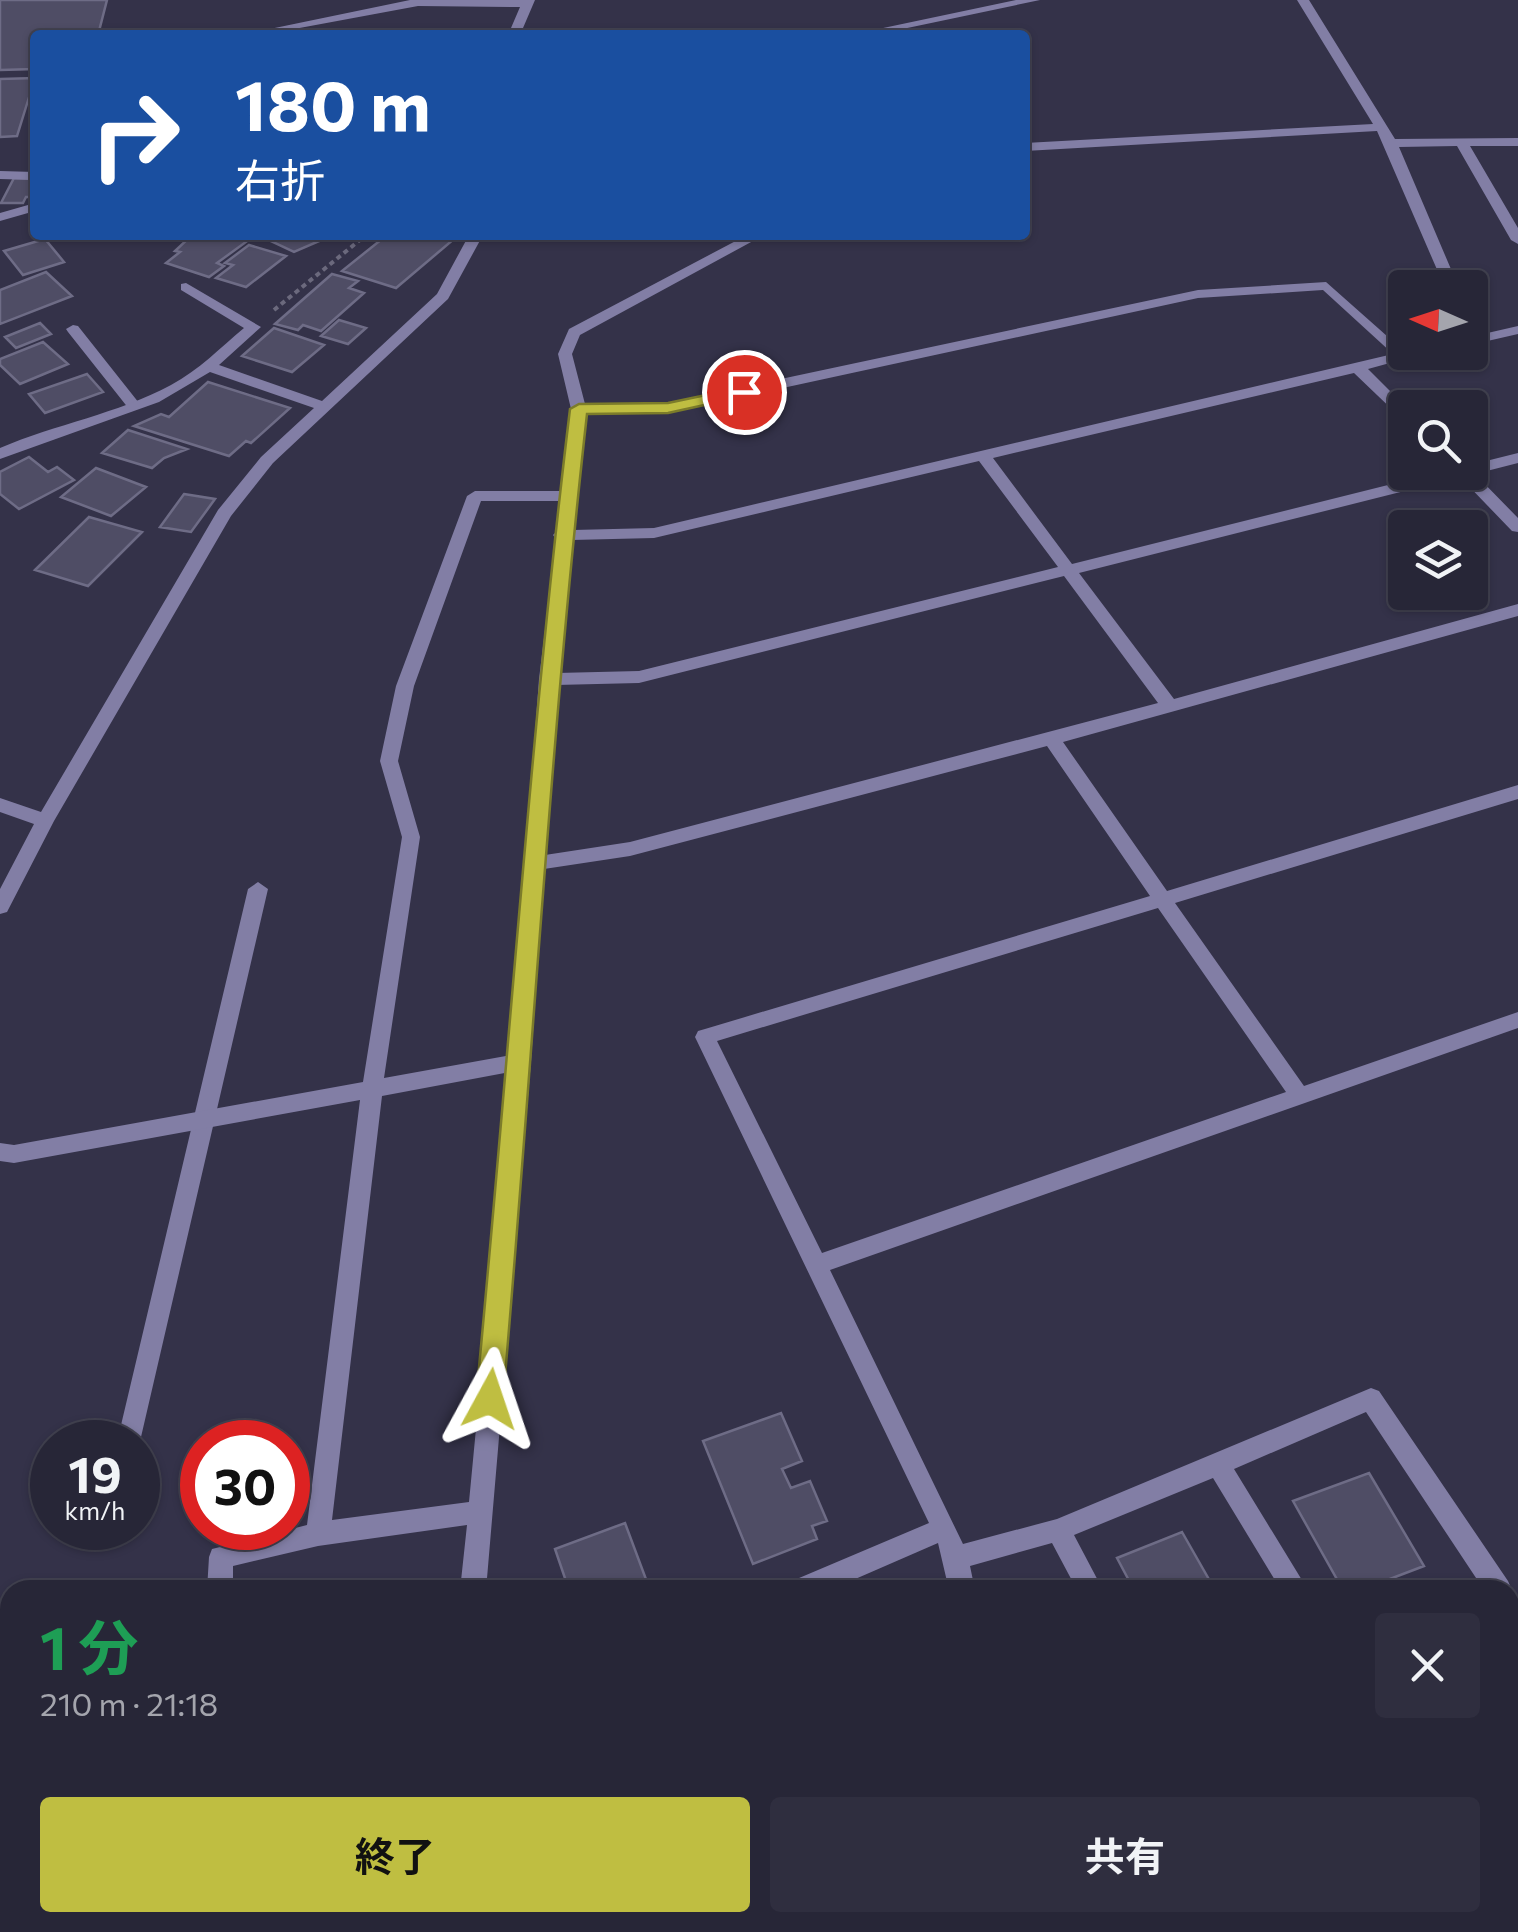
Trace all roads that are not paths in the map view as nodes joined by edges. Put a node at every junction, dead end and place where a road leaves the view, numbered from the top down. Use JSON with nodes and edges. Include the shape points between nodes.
{"nodes":[{"id":1,"x":1034,"y":0,"type":"edge"},
{"id":2,"x":1303,"y":0,"type":"edge"},
{"id":3,"x":528,"y":2,"type":"edge"},
{"id":4,"x":271,"y":30,"type":"edge"},
{"id":5,"x":516,"y":30,"type":"edge"},
{"id":6,"x":881,"y":30,"type":"edge"},
{"id":7,"x":1380,"y":126,"type":"junction"},
{"id":8,"x":1461,"y":142,"type":"junction"},
{"id":9,"x":1518,"y":142,"type":"edge"},
{"id":10,"x":1390,"y":143,"type":"junction"},
{"id":11,"x":1030,"y":147,"type":"edge"},
{"id":12,"x":0,"y":175,"type":"edge"},
{"id":13,"x":30,"y":176,"type":"edge"},
{"id":14,"x":30,"y":208,"type":"edge"},
{"id":15,"x":0,"y":217,"type":"edge"},
{"id":16,"x":473,"y":240,"type":"edge"},
{"id":17,"x":749,"y":240,"type":"edge"},
{"id":18,"x":1518,"y":240,"type":"edge"},
{"id":19,"x":1444,"y":270,"type":"edge"},
{"id":20,"x":186,"y":287,"type":"dead end"},
{"id":21,"x":74,"y":329,"type":"dead end"},
{"id":22,"x":1518,"y":330,"type":"edge"},
{"id":23,"x":1488,"y":334,"type":"edge"},
{"id":24,"x":1388,"y":342,"type":"edge"},
{"id":25,"x":1388,"y":362,"type":"edge"},
{"id":26,"x":206,"y":366,"type":"junction"},
{"id":27,"x":1360,"y":370,"type":"junction"},
{"id":28,"x":1388,"y":397,"type":"edge"},
{"id":29,"x":134,"y":406,"type":"junction"},
{"id":30,"x":325,"y":407,"type":"junction"},
{"id":31,"x":579,"y":409,"type":"junction"},
{"id":32,"x":0,"y":454,"type":"edge"},
{"id":33,"x":984,"y":458,"type":"junction"},
{"id":34,"x":1518,"y":458,"type":"edge"},
{"id":35,"x":1488,"y":466,"type":"edge"},
{"id":36,"x":1392,"y":490,"type":"edge"},
{"id":37,"x":1482,"y":490,"type":"edge"},
{"id":38,"x":566,"y":496,"type":"junction"},
{"id":39,"x":1518,"y":527,"type":"edge"},
{"id":40,"x":562,"y":535,"type":"junction"},
{"id":41,"x":1066,"y":570,"type":"junction"},
{"id":42,"x":1518,"y":610,"type":"edge"},
{"id":43,"x":548,"y":679,"type":"junction"},
{"id":44,"x":1170,"y":706,"type":"junction"},
{"id":45,"x":1051,"y":739,"type":"junction"},
{"id":46,"x":1518,"y":792,"type":"edge"},
{"id":47,"x":0,"y":805,"type":"edge"},
{"id":48,"x":45,"y":822,"type":"junction"},
{"id":49,"x":534,"y":864,"type":"junction"},
{"id":50,"x":258,"y":889,"type":"dead end"},
{"id":51,"x":1158,"y":899,"type":"junction"},
{"id":52,"x":0,"y":907,"type":"edge"},
{"id":53,"x":1518,"y":1020,"type":"edge"},
{"id":54,"x":521,"y":1062,"type":"junction"},
{"id":55,"x":372,"y":1090,"type":"junction"},
{"id":56,"x":1298,"y":1096,"type":"junction"},
{"id":57,"x":206,"y":1119,"type":"junction"},
{"id":58,"x":0,"y":1152,"type":"edge"},
{"id":59,"x":815,"y":1265,"type":"junction"},
{"id":60,"x":134,"y":1420,"type":"edge"},
{"id":61,"x":1218,"y":1464,"type":"junction"},
{"id":62,"x":479,"y":1512,"type":"junction"},
{"id":63,"x":944,"y":1528,"type":"junction"},
{"id":64,"x":1058,"y":1530,"type":"junction"},
{"id":65,"x":318,"y":1534,"type":"junction"},
{"id":66,"x":956,"y":1558,"type":"junction"},
{"id":67,"x":220,"y":1580,"type":"edge"},
{"id":68,"x":474,"y":1580,"type":"edge"},
{"id":69,"x":824,"y":1580,"type":"edge"},
{"id":70,"x":960,"y":1580,"type":"edge"},
{"id":71,"x":1085,"y":1580,"type":"edge"},
{"id":72,"x":1288,"y":1580,"type":"edge"},
{"id":73,"x":1492,"y":1580,"type":"edge"}],
"edges":[{"from":1,"to":6,"type":"street"},
{"from":2,"to":7,"type":"street"},
{"from":3,"to":4,"type":"street","via":[[418,2]]},
{"from":3,"to":5,"type":"street"},
{"from":7,"to":10,"type":"street"},
{"from":7,"to":11,"type":"street"},
{"from":8,"to":9,"type":"street"},
{"from":8,"to":10,"type":"street"},
{"from":8,"to":18,"type":"street"},
{"from":10,"to":19,"type":"street"},
{"from":12,"to":13,"type":"street"},
{"from":14,"to":15,"type":"street"},
{"from":16,"to":30,"type":"street","via":[[443,296]]},
{"from":17,"to":31,"type":"street","via":[[574,332],[565,354]]},
{"from":20,"to":26,"type":"street","via":[[254,327]]},
{"from":21,"to":29,"type":"street"},
{"from":22,"to":23,"type":"street"},
{"from":24,"to":31,"type":"street","via":[[1326,286],[1198,294],[668,408]]},
{"from":25,"to":27,"type":"street"},
{"from":26,"to":29,"type":"street","via":[[179,387]]},
{"from":26,"to":30,"type":"street"},
{"from":27,"to":28,"type":"street"},
{"from":27,"to":33,"type":"street"},
{"from":29,"to":32,"type":"street"},
{"from":30,"to":48,"type":"street","via":[[268,460],[224,514]]},
{"from":31,"to":38,"type":"street"},
{"from":33,"to":40,"type":"street","via":[[654,534]]},
{"from":33,"to":41,"type":"street"},
{"from":34,"to":35,"type":"street"},
{"from":36,"to":41,"type":"street"},
{"from":37,"to":39,"type":"street"},
{"from":38,"to":40,"type":"street"},
{"from":38,"to":55,"type":"street","via":[[475,496],[405,686],[389,761],[410,838]]},
{"from":40,"to":43,"type":"street"},
{"from":41,"to":43,"type":"street","via":[[638,677]]},
{"from":41,"to":44,"type":"street"},
{"from":42,"to":44,"type":"street"},
{"from":43,"to":49,"type":"street"},
{"from":44,"to":45,"type":"street"},
{"from":45,"to":49,"type":"street","via":[[630,849]]},
{"from":45,"to":51,"type":"street"},
{"from":46,"to":51,"type":"street"},
{"from":47,"to":48,"type":"street"},
{"from":48,"to":52,"type":"street"},
{"from":49,"to":54,"type":"street"},
{"from":50,"to":57,"type":"street"},
{"from":51,"to":56,"type":"street"},
{"from":51,"to":59,"type":"street","via":[[706,1037]]},
{"from":53,"to":56,"type":"street"},
{"from":54,"to":55,"type":"street"},
{"from":54,"to":62,"type":"street"},
{"from":55,"to":57,"type":"street"},
{"from":55,"to":65,"type":"street"},
{"from":56,"to":59,"type":"street"},
{"from":57,"to":58,"type":"street"},
{"from":57,"to":60,"type":"street"},
{"from":59,"to":63,"type":"street"},
{"from":61,"to":64,"type":"street"},
{"from":61,"to":72,"type":"street"},
{"from":61,"to":73,"type":"street","via":[[1371,1400]]},
{"from":62,"to":65,"type":"street"},
{"from":62,"to":68,"type":"street"},
{"from":63,"to":66,"type":"street"},
{"from":63,"to":69,"type":"street"},
{"from":64,"to":66,"type":"street"},
{"from":64,"to":71,"type":"street"},
{"from":65,"to":67,"type":"street","via":[[221,1557]]},
{"from":66,"to":70,"type":"street"}]}
